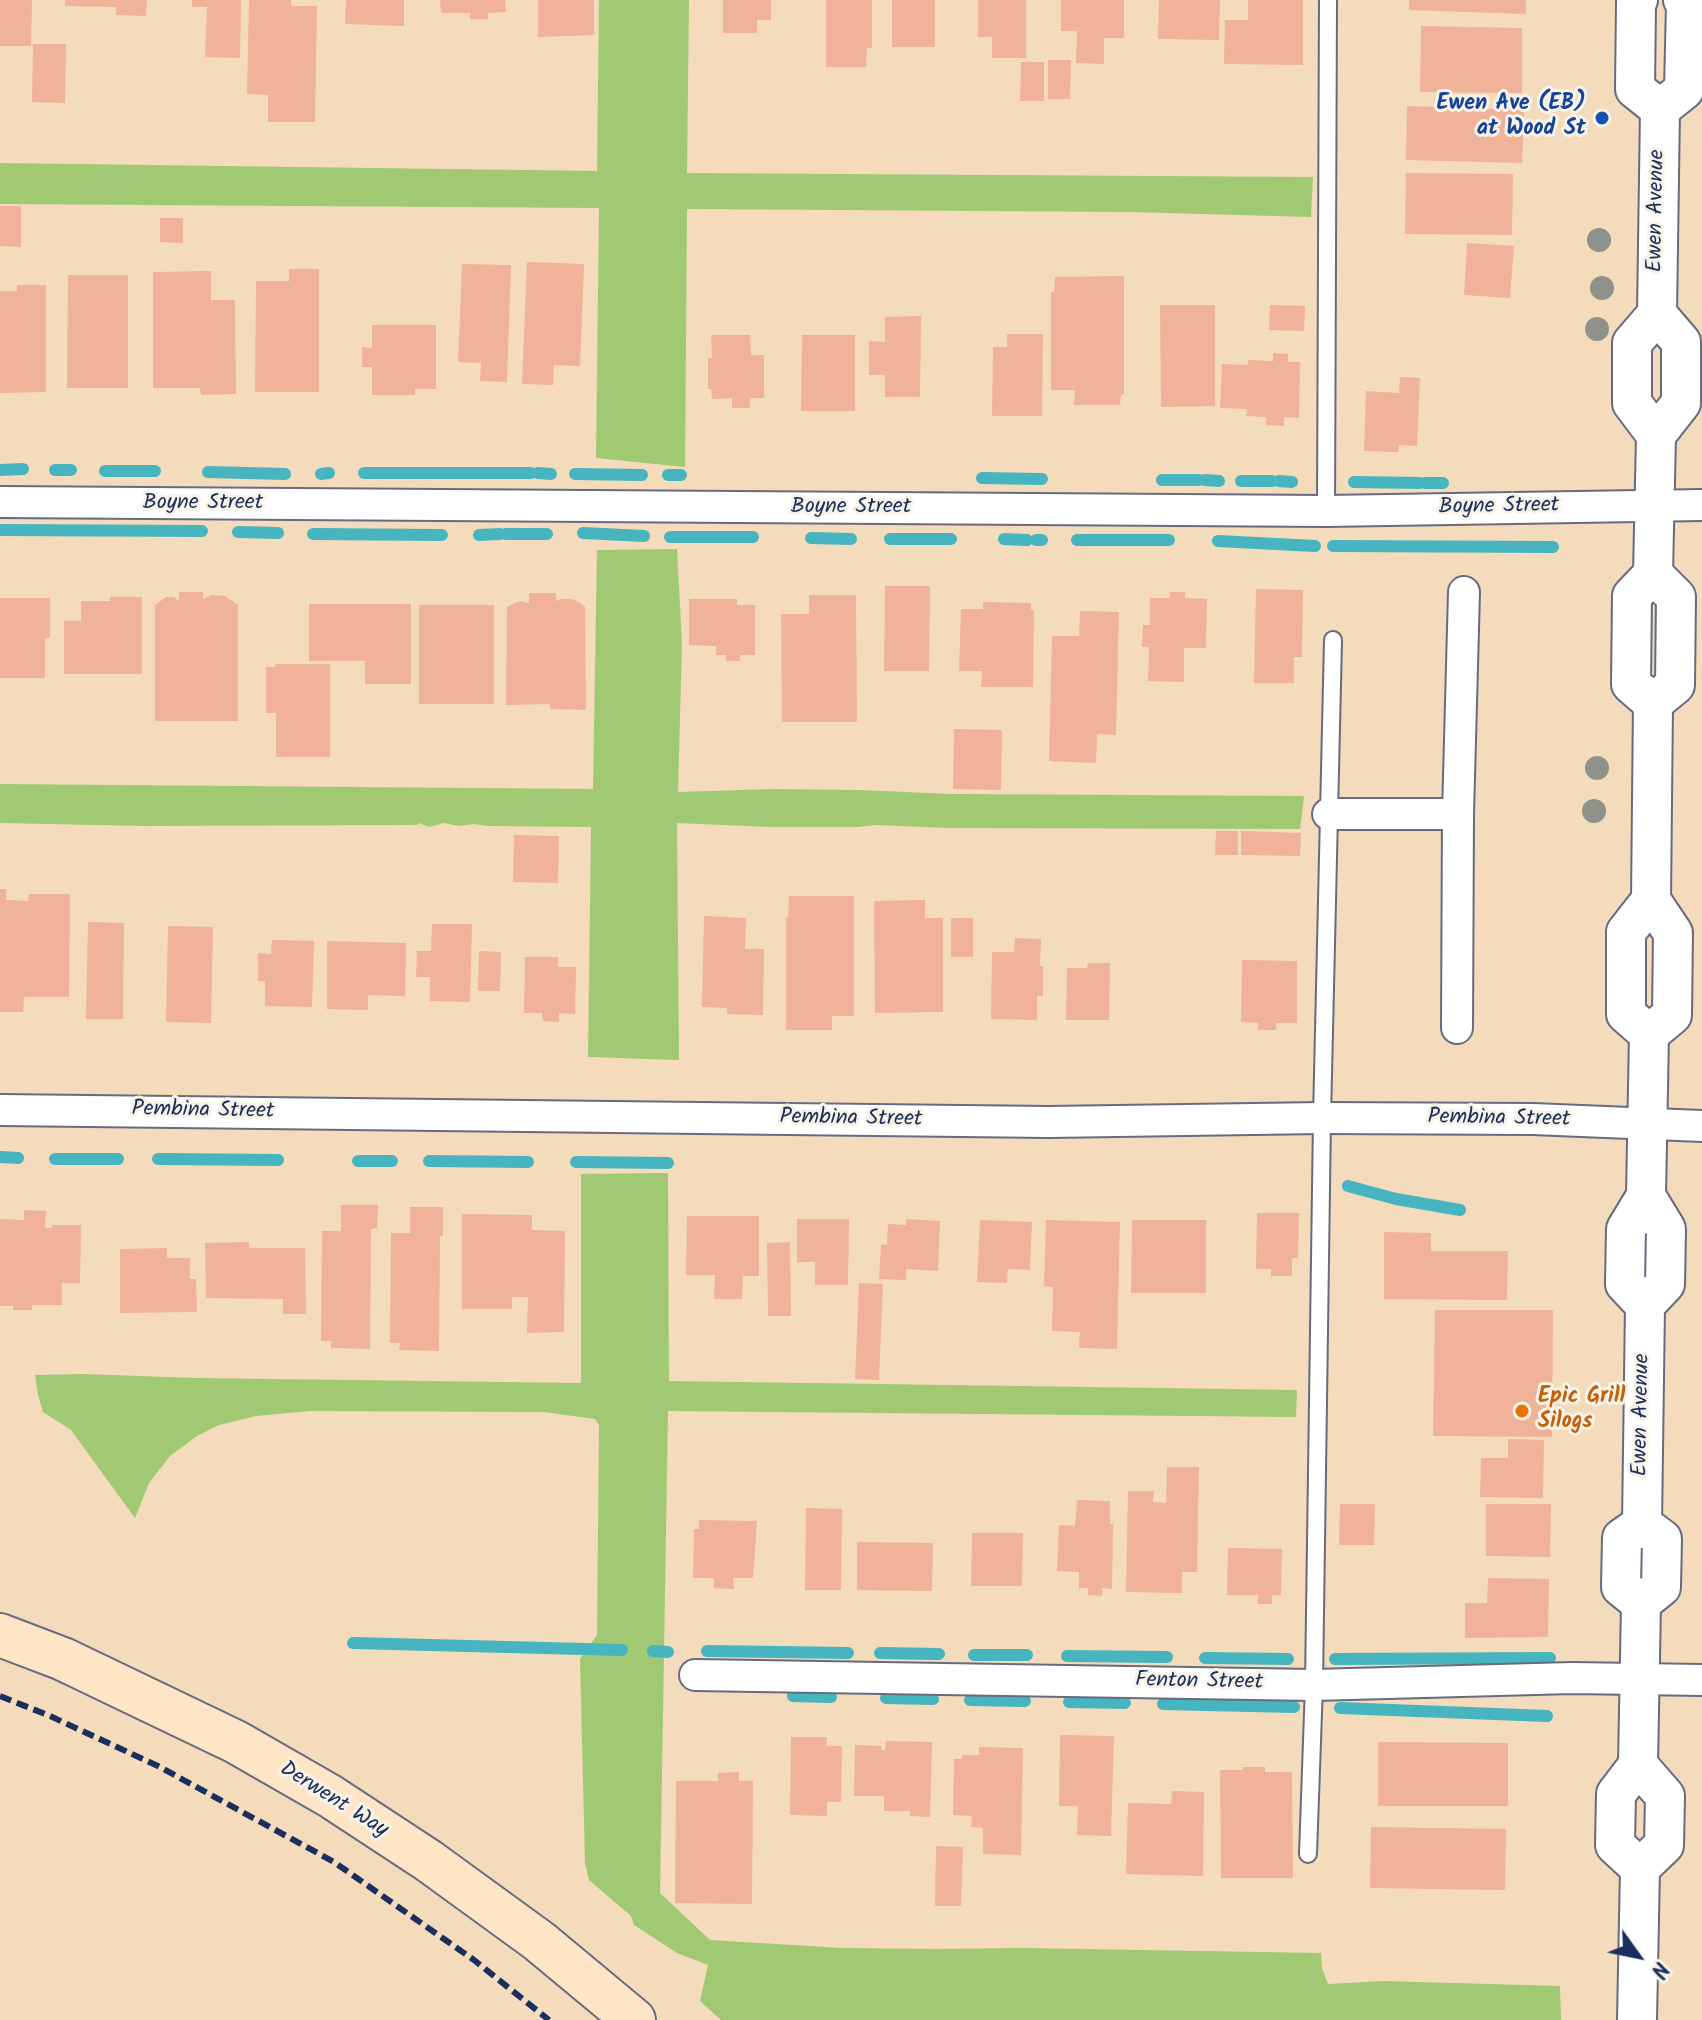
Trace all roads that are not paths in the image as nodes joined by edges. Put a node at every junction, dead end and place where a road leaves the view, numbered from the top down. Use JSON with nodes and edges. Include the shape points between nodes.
{"nodes":[{"id":1,"x":1328,"y":0,"type":"edge"},
{"id":2,"x":1638,"y":0,"type":"edge"},
{"id":3,"x":1683,"y":0,"type":"edge"},
{"id":4,"x":1660,"y":109,"type":"junction"},
{"id":5,"x":0,"y":502,"type":"edge"},
{"id":6,"x":1702,"y":505,"type":"edge"},
{"id":7,"x":1655,"y":506,"type":"junction"},
{"id":8,"x":1326,"y":511,"type":"junction"},
{"id":9,"x":1464,"y":592,"type":"dead end"},
{"id":10,"x":1333,"y":640,"type":"dead end"},
{"id":11,"x":1328,"y":814,"type":"junction"},
{"id":12,"x":1458,"y":814,"type":"junction"},
{"id":13,"x":1457,"y":1028,"type":"dead end"},
{"id":14,"x":0,"y":1110,"type":"edge"},
{"id":15,"x":1322,"y":1118,"type":"junction"},
{"id":16,"x":1647,"y":1123,"type":"junction"},
{"id":17,"x":1702,"y":1126,"type":"edge"},
{"id":18,"x":0,"y":1635,"type":"edge"},
{"id":19,"x":695,"y":1675,"type":"dead end"},
{"id":20,"x":1640,"y":1679,"type":"junction"},
{"id":21,"x":1702,"y":1680,"type":"edge"},
{"id":22,"x":1314,"y":1685,"type":"junction"},
{"id":23,"x":1308,"y":1854,"type":"dead end"},
{"id":24,"x":634,"y":2020,"type":"edge"},
{"id":25,"x":1637,"y":2020,"type":"edge"}],
"edges":[{"from":1,"to":8,"type":"lane"},
{"from":2,"to":4,"type":"street","via":[[1635,89]]},
{"from":3,"to":4,"type":"street","via":[[1684,90]]},
{"from":4,"to":7,"type":"street","name":"Ewen Avenue","via":[[1657,314],[1632,343],[1632,403],[1656,435]]},
{"from":5,"to":8,"type":"street","name":"Boyne Street"},
{"from":6,"to":7,"type":"street","name":"Boyne Street"},
{"from":7,"to":8,"type":"street","name":"Boyne Street"},
{"from":7,"to":16,"type":"street","name":"Ewen Avenue","via":[[1653,574],[1632,596],[1631,684],[1653,703],[1651,900],[1626,932],[1626,1014],[1649,1034]]},
{"from":9,"to":12,"type":"street"},
{"from":10,"to":11,"type":"lane"},
{"from":11,"to":12,"type":"street"},
{"from":11,"to":15,"type":"lane"},
{"from":12,"to":13,"type":"street"},
{"from":14,"to":15,"type":"street","name":"Pembina Street","via":[[1049,1122]]},
{"from":15,"to":16,"type":"street","name":"Pembina Street"},
{"from":15,"to":22,"type":"lane"},
{"from":16,"to":17,"type":"street","name":"Pembina Street"},
{"from":16,"to":20,"type":"street","name":"Ewen Avenue","via":[[1646,1196],[1626,1229],[1625,1284],[1645,1305],[1642,1524],[1622,1538],[1621,1587],[1641,1603]]},
{"from":18,"to":24,"type":"main road","name":"Derwent Way","via":[[63,1659],[236,1742],[330,1796],[539,1941]]},
{"from":19,"to":22,"type":"street","name":"Fenton Street"},
{"from":20,"to":21,"type":"street","name":"Fenton Street"},
{"from":20,"to":22,"type":"street","name":"Fenton Street"},
{"from":20,"to":25,"type":"street","name":"Ewen Avenue","via":[[1638,1765],[1616,1794],[1615,1845],[1640,1868]]},
{"from":22,"to":23,"type":"lane"}]}
